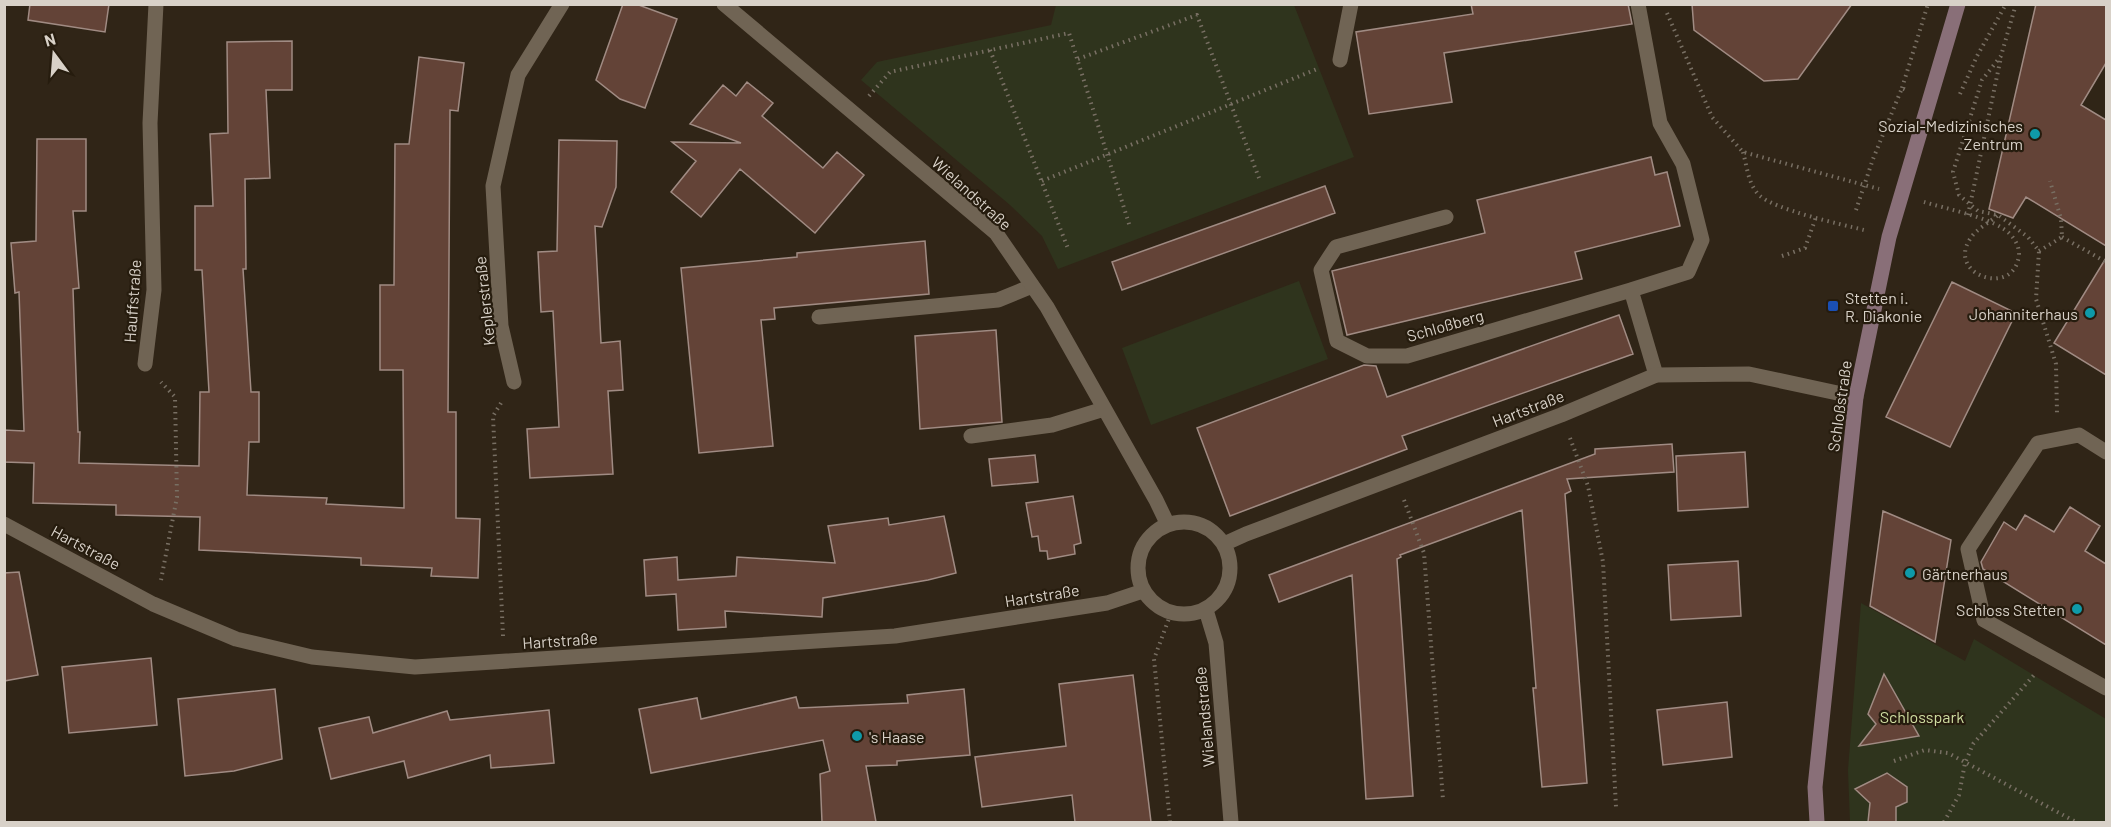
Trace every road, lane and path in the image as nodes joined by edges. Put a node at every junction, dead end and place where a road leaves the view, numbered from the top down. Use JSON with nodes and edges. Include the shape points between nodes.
{"nodes":[{"id":1,"x":156,"y":4,"type":"edge"},
{"id":2,"x":562,"y":4,"type":"edge"},
{"id":3,"x":724,"y":4,"type":"edge"},
{"id":4,"x":1314,"y":4,"type":"edge"},
{"id":5,"x":1322,"y":4,"type":"edge"},
{"id":6,"x":1352,"y":4,"type":"edge"},
{"id":7,"x":1638,"y":4,"type":"edge"},
{"id":8,"x":1928,"y":4,"type":"edge"},
{"id":9,"x":1958,"y":4,"type":"edge"},
{"id":10,"x":2016,"y":4,"type":"edge"},
{"id":11,"x":1659,"y":10,"type":"dead end"},
{"id":12,"x":990,"y":50,"type":"junction"},
{"id":13,"x":2001,"y":56,"type":"junction"},
{"id":14,"x":1078,"y":59,"type":"junction"},
{"id":15,"x":1340,"y":60,"type":"joint"},
{"id":16,"x":1902,"y":88,"type":"dead end"},
{"id":17,"x":1230,"y":104,"type":"junction"},
{"id":18,"x":854,"y":114,"type":"junction"},
{"id":19,"x":1743,"y":152,"type":"junction"},
{"id":20,"x":1107,"y":154,"type":"junction"},
{"id":21,"x":1790,"y":164,"type":"dead end"},
{"id":22,"x":1259,"y":178,"type":"dead end"},
{"id":23,"x":1042,"y":181,"type":"junction"},
{"id":24,"x":2050,"y":181,"type":"dead end"},
{"id":25,"x":1968,"y":214,"type":"dead end"},
{"id":26,"x":1998,"y":215,"type":"junction"},
{"id":27,"x":1446,"y":217,"type":"dead end"},
{"id":28,"x":1816,"y":217,"type":"junction"},
{"id":29,"x":1130,"y":227,"type":"dead end"},
{"id":30,"x":1889,"y":237,"type":"junction"},
{"id":31,"x":2062,"y":237,"type":"junction"},
{"id":32,"x":1069,"y":251,"type":"dead end"},
{"id":33,"x":2039,"y":251,"type":"junction"},
{"id":34,"x":1782,"y":256,"type":"dead end"},
{"id":35,"x":2017,"y":262,"type":"dead end"},
{"id":36,"x":2106,"y":262,"type":"edge"},
{"id":37,"x":1032,"y":286,"type":"junction"},
{"id":38,"x":1631,"y":290,"type":"junction"},
{"id":39,"x":819,"y":316,"type":"dead end"},
{"id":40,"x":145,"y":364,"type":"joint"},
{"id":41,"x":1656,"y":375,"type":"junction"},
{"id":42,"x":514,"y":382,"type":"joint"},
{"id":43,"x":1856,"y":396,"type":"junction"},
{"id":44,"x":1104,"y":409,"type":"junction"},
{"id":45,"x":1561,"y":415,"type":"junction"},
{"id":46,"x":971,"y":436,"type":"dead end"},
{"id":47,"x":2058,"y":439,"type":"junction"},
{"id":48,"x":2106,"y":452,"type":"edge"},
{"id":49,"x":1396,"y":477,"type":"junction"},
{"id":50,"x":4,"y":524,"type":"edge"},
{"id":51,"x":1168,"y":525,"type":"junction"},
{"id":52,"x":1224,"y":544,"type":"junction"},
{"id":53,"x":159,"y":586,"type":"dead end"},
{"id":54,"x":1143,"y":591,"type":"junction"},
{"id":55,"x":1206,"y":610,"type":"junction"},
{"id":56,"x":1170,"y":613,"type":"junction"},
{"id":57,"x":504,"y":638,"type":"dead end"},
{"id":58,"x":2050,"y":657,"type":"junction"},
{"id":59,"x":2106,"y":688,"type":"edge"},
{"id":60,"x":1894,"y":761,"type":"dead end"},
{"id":61,"x":1965,"y":763,"type":"junction"},
{"id":62,"x":1443,"y":800,"type":"dead end"},
{"id":63,"x":1616,"y":807,"type":"dead end"},
{"id":64,"x":1170,"y":822,"type":"edge"},
{"id":65,"x":1231,"y":822,"type":"edge"},
{"id":66,"x":1817,"y":822,"type":"edge"},
{"id":67,"x":1944,"y":822,"type":"edge"},
{"id":68,"x":2076,"y":822,"type":"edge"}],
"edges":[{"from":1,"to":40,"type":"street","name":"Hauffstraße","via":[[150,123],[154,290]]},
{"from":2,"to":42,"type":"street","name":"Keplerstraße","via":[[518,75],[493,186],[501,326]]},
{"from":3,"to":18,"type":"street","name":"Wielandstraße"},
{"from":4,"to":5,"type":"path"},
{"from":6,"to":15,"type":"street"},
{"from":7,"to":38,"type":"street","name":"Schloßberg","via":[[1660,123],[1683,164],[1702,240],[1688,272]]},
{"from":8,"to":16,"type":"path"},
{"from":9,"to":30,"type":"main road","name":"Schloßstraße"},
{"from":10,"to":13,"type":"path"},
{"from":11,"to":19,"type":"path","via":[[1668,13],[1712,117]]},
{"from":12,"to":14,"type":"path","via":[[1069,33]]},
{"from":12,"to":18,"type":"path","via":[[890,72]]},
{"from":12,"to":23,"type":"path"},
{"from":13,"to":25,"type":"path"},
{"from":13,"to":26,"type":"path","via":[[1982,80],[1953,172],[1959,195],[1978,211]]},
{"from":14,"to":17,"type":"path","via":[[1197,15]]},
{"from":14,"to":20,"type":"path"},
{"from":15,"to":17,"type":"path"},
{"from":17,"to":20,"type":"path"},
{"from":17,"to":22,"type":"path"},
{"from":18,"to":37,"type":"street","name":"Wielandstraße","via":[[996,233]]},
{"from":19,"to":21,"type":"path"},
{"from":19,"to":28,"type":"path","via":[[1750,180],[1759,194],[1774,205]]},
{"from":20,"to":23,"type":"path"},
{"from":20,"to":29,"type":"path"},
{"from":23,"to":32,"type":"path"},
{"from":24,"to":31,"type":"path"},
{"from":26,"to":33,"type":"path","via":[[2028,237]]},
{"from":26,"to":35,"type":"path","via":[[1970,239],[1967,262],[1972,270],[1989,279],[2008,274]]},
{"from":27,"to":38,"type":"street","name":"Schloßberg","via":[[1336,247],[1322,270],[1337,341],[1367,356],[1407,356]]},
{"from":28,"to":30,"type":"path"},
{"from":28,"to":34,"type":"path","via":[[1805,248]]},
{"from":30,"to":43,"type":"main road","name":"Schloßstraße"},
{"from":31,"to":33,"type":"path"},
{"from":31,"to":36,"type":"path"},
{"from":33,"to":47,"type":"path","via":[[2036,299],[2056,364]]},
{"from":37,"to":39,"type":"street","via":[[998,300]]},
{"from":37,"to":44,"type":"street","name":"Wielandstraße"},
{"from":38,"to":41,"type":"street"},
{"from":40,"to":53,"type":"path","name":"Hauffstraße","via":[[175,397],[177,497]]},
{"from":41,"to":43,"type":"street","name":"Hartstraße","via":[[1749,374]]},
{"from":41,"to":45,"type":"street","name":"Hartstraße"},
{"from":42,"to":57,"type":"path","via":[[493,416]]},
{"from":43,"to":66,"type":"main road","name":"Schloßstraße","via":[[1815,787]]},
{"from":44,"to":46,"type":"street","via":[[1052,425]]},
{"from":44,"to":51,"type":"street","name":"Wielandstraße"},
{"from":45,"to":49,"type":"street","name":"Hartstraße"},
{"from":45,"to":63,"type":"path","via":[[1588,486],[1603,562]]},
{"from":47,"to":48,"type":"street","via":[[2079,435]]},
{"from":47,"to":58,"type":"street","via":[[2038,443],[1968,549],[1984,620]]},
{"from":49,"to":52,"type":"street","name":"Hartstraße"},
{"from":49,"to":62,"type":"path","via":[[1424,553]]},
{"from":50,"to":54,"type":"street","name":"Hartstraße","via":[[153,604],[236,639],[312,657],[415,667],[895,636],[1107,603]]},
{"from":51,"to":52,"type":"street","via":[[1199,525]]},
{"from":51,"to":54,"type":"street","via":[[1156,531],[1140,553],[1138,579]]},
{"from":52,"to":55,"type":"street","via":[[1230,558],[1230,573],[1222,594]]},
{"from":54,"to":56,"type":"street","via":[[1155,605]]},
{"from":55,"to":56,"type":"street","via":[[1189,615]]},
{"from":55,"to":65,"type":"street","name":"Wielandstraße","via":[[1216,643]]},
{"from":56,"to":64,"type":"path","via":[[1154,659]]},
{"from":58,"to":59,"type":"street"},
{"from":58,"to":61,"type":"path","via":[[1973,744]]},
{"from":60,"to":61,"type":"path","via":[[1925,750],[1948,753]]},
{"from":61,"to":67,"type":"path","via":[[1959,795]]},
{"from":61,"to":68,"type":"path"}]}
